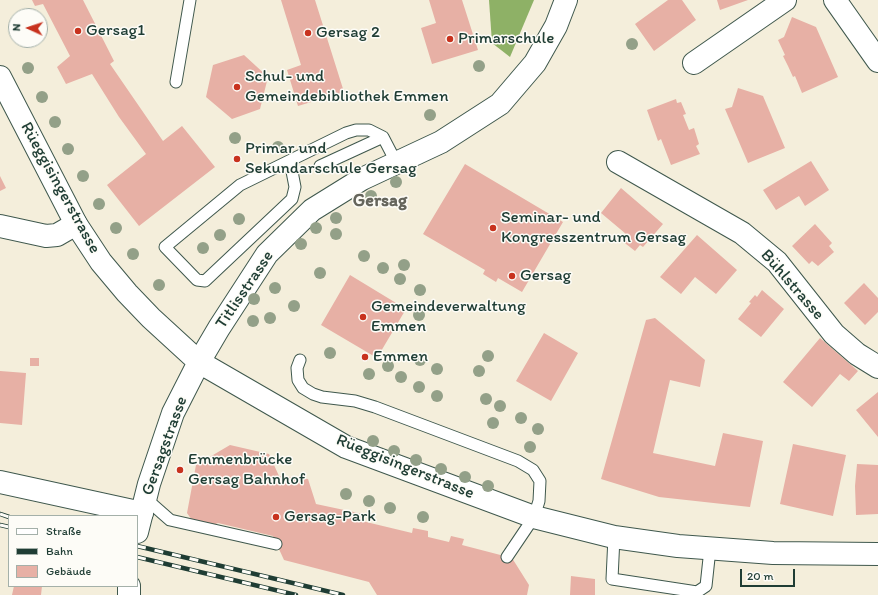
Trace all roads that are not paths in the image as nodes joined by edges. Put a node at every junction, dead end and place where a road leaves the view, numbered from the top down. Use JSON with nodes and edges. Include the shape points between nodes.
{"nodes":[{"id":1,"x":190,"y":0,"type":"edge"},
{"id":2,"x":566,"y":0,"type":"edge"},
{"id":3,"x":785,"y":0,"type":"edge"},
{"id":4,"x":834,"y":0,"type":"edge"},
{"id":5,"x":878,"y":61,"type":"edge"},
{"id":6,"x":694,"y":63,"type":"dead end"},
{"id":7,"x":0,"y":77,"type":"edge"},
{"id":8,"x":176,"y":82,"type":"dead end"},
{"id":9,"x":383,"y":137,"type":"junction"},
{"id":10,"x":290,"y":161,"type":"junction"},
{"id":11,"x":618,"y":162,"type":"dead end"},
{"id":12,"x":397,"y":164,"type":"junction"},
{"id":13,"x":320,"y":166,"type":"dead end"},
{"id":14,"x":76,"y":224,"type":"junction"},
{"id":15,"x":0,"y":226,"type":"edge"},
{"id":16,"x":300,"y":360,"type":"dead end"},
{"id":17,"x":199,"y":362,"type":"junction"},
{"id":18,"x":878,"y":367,"type":"edge"},
{"id":19,"x":1,"y":481,"type":"edge"},
{"id":20,"x":141,"y":514,"type":"edge"},
{"id":21,"x":534,"y":517,"type":"junction"},
{"id":22,"x":614,"y":537,"type":"junction"},
{"id":23,"x":276,"y":544,"type":"dead end"},
{"id":24,"x":710,"y":549,"type":"junction"},
{"id":25,"x":878,"y":554,"type":"edge"},
{"id":26,"x":507,"y":557,"type":"dead end"}],
"edges":[{"from":1,"to":8,"type":"lane"},
{"from":2,"to":12,"type":"street","name":"Titlisstrasse","via":[[556,26],[534,63],[500,104],[441,142]]},
{"from":3,"to":6,"type":"street"},
{"from":4,"to":5,"type":"street"},
{"from":7,"to":14,"type":"street","name":"Rüeggisingerstrasse"},
{"from":9,"to":10,"type":"lane","via":[[369,130],[356,130]]},
{"from":9,"to":12,"type":"lane"},
{"from":9,"to":13,"type":"lane"},
{"from":10,"to":10,"type":"lane","via":[[240,185],[165,247],[197,280],[205,281],[292,199],[295,187]]},
{"from":11,"to":18,"type":"street","name":"Bühlstrasse","via":[[742,233],[777,262],[834,334]]},
{"from":12,"to":17,"type":"street","name":"Titlisstrasse","via":[[362,179],[312,210],[267,254]]},
{"from":14,"to":15,"type":"street","via":[[57,235],[46,236]]},
{"from":14,"to":17,"type":"street","name":"Rüeggisingerstrasse","via":[[101,262],[127,293]]},
{"from":16,"to":21,"type":"lane","via":[[296,368],[298,380],[303,388],[313,394],[375,407],[518,461],[533,470],[540,482],[539,501]]},
{"from":17,"to":20,"type":"street","name":"Gersagstrasse","via":[[173,413]]},
{"from":17,"to":21,"type":"street","name":"Rüeggisingerstrasse","via":[[346,447]]},
{"from":19,"to":20,"type":"street"},
{"from":20,"to":23,"type":"lane"},
{"from":21,"to":22,"type":"street","name":"Rüeggisingerstrasse"},
{"from":21,"to":26,"type":"lane"},
{"from":22,"to":24,"type":"street","name":"Rüeggisingerstrasse"},
{"from":22,"to":24,"type":"lane","via":[[612,579],[697,592],[706,586]]},
{"from":24,"to":25,"type":"street","name":"Rüeggisingerstrasse","via":[[773,553]]}]}
